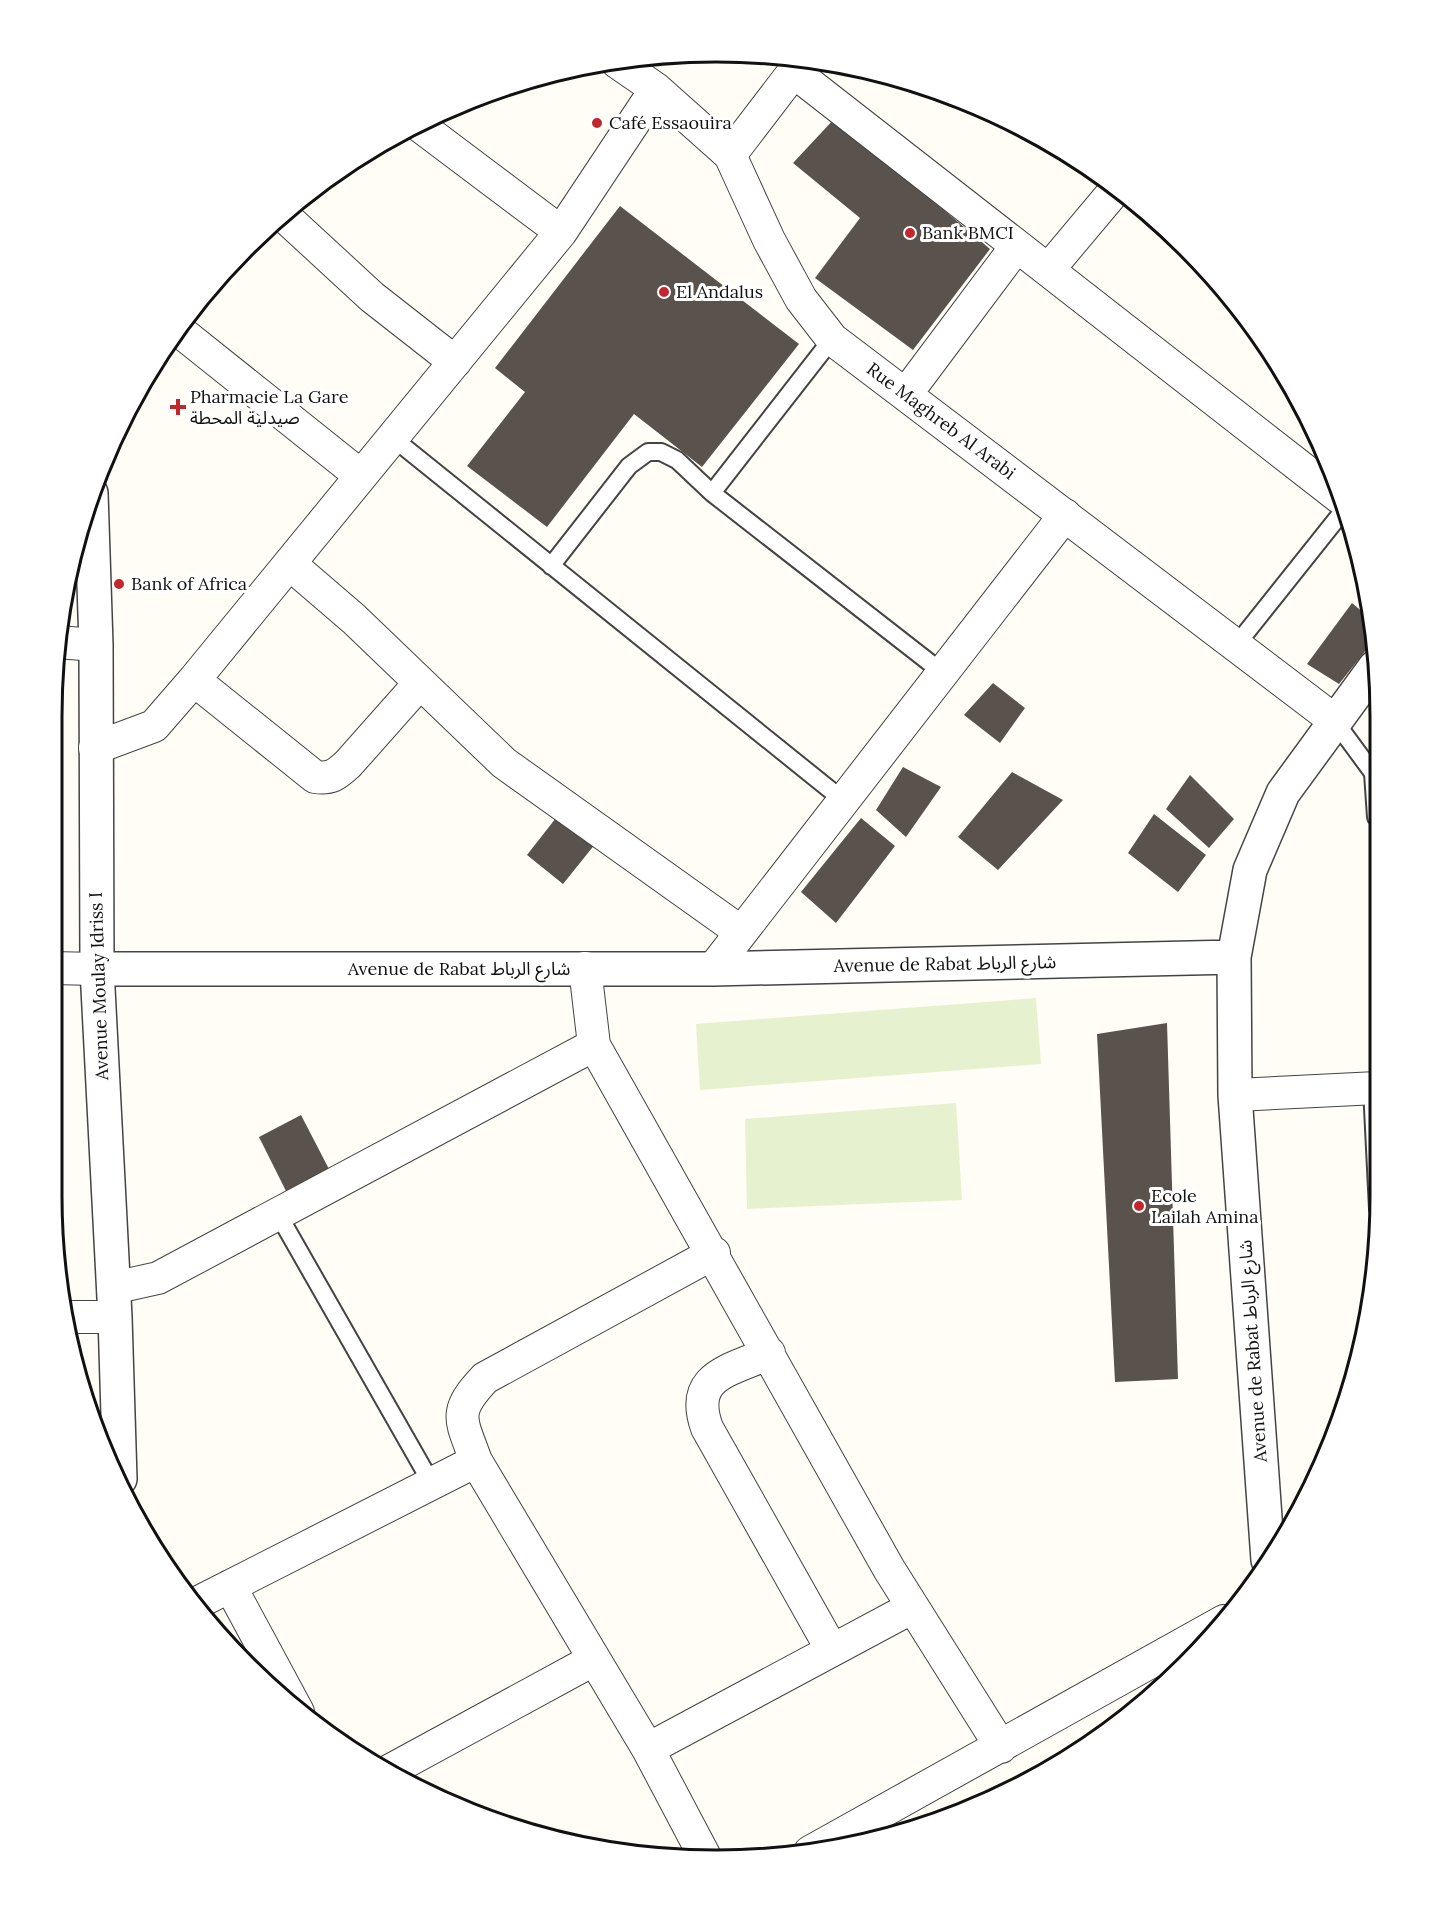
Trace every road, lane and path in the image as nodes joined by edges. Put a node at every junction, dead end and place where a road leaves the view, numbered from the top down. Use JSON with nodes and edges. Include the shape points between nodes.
{"nodes":[{"id":1,"x":799,"y":67,"type":"edge"},
{"id":2,"x":803,"y":67,"type":"edge"},
{"id":3,"x":625,"y":68,"type":"edge"},
{"id":4,"x":656,"y":89,"type":"junction"},
{"id":5,"x":425,"y":130,"type":"edge"},
{"id":6,"x":730,"y":155,"type":"junction"},
{"id":7,"x":1111,"y":195,"type":"edge"},
{"id":8,"x":289,"y":220,"type":"edge"},
{"id":9,"x":561,"y":232,"type":"junction"},
{"id":10,"x":1016,"y":247,"type":"junction"},
{"id":11,"x":1048,"y":270,"type":"junction"},
{"id":12,"x":184,"y":335,"type":"edge"},
{"id":13,"x":832,"y":339,"type":"junction"},
{"id":14,"x":455,"y":362,"type":"junction"},
{"id":15,"x":906,"y":394,"type":"junction"},
{"id":16,"x":393,"y":438,"type":"junction"},
{"id":17,"x":361,"y":476,"type":"junction"},
{"id":18,"x":1329,"y":489,"type":"edge"},
{"id":19,"x":712,"y":493,"type":"junction"},
{"id":20,"x":1065,"y":515,"type":"junction"},
{"id":21,"x":1338,"y":517,"type":"edge"},
{"id":22,"x":92,"y":519,"type":"edge"},
{"id":23,"x":290,"y":564,"type":"junction"},
{"id":24,"x":551,"y":566,"type":"junction"},
{"id":25,"x":66,"y":643,"type":"edge"},
{"id":26,"x":1237,"y":644,"type":"junction"},
{"id":27,"x":96,"y":645,"type":"junction"},
{"id":28,"x":943,"y":673,"type":"junction"},
{"id":29,"x":1368,"y":676,"type":"edge"},
{"id":30,"x":194,"y":680,"type":"junction"},
{"id":31,"x":419,"y":684,"type":"junction"},
{"id":32,"x":1334,"y":720,"type":"junction"},
{"id":33,"x":95,"y":748,"type":"junction"},
{"id":34,"x":1370,"y":769,"type":"edge"},
{"id":35,"x":844,"y":801,"type":"junction"},
{"id":36,"x":741,"y":932,"type":"junction"},
{"id":37,"x":1234,"y":957,"type":"junction"},
{"id":38,"x":62,"y":968,"type":"edge"},
{"id":39,"x":585,"y":968,"type":"junction"},
{"id":40,"x":97,"y":969,"type":"junction"},
{"id":41,"x":713,"y":969,"type":"junction"},
{"id":42,"x":594,"y":1045,"type":"junction"},
{"id":43,"x":1370,"y":1088,"type":"edge"},
{"id":44,"x":1235,"y":1095,"type":"junction"},
{"id":45,"x":279,"y":1214,"type":"junction"},
{"id":46,"x":714,"y":1253,"type":"junction"},
{"id":47,"x":114,"y":1303,"type":"junction"},
{"id":48,"x":73,"y":1315,"type":"edge"},
{"id":49,"x":769,"y":1353,"type":"junction"},
{"id":50,"x":476,"y":1461,"type":"junction"},
{"id":51,"x":120,"y":1464,"type":"edge"},
{"id":52,"x":432,"y":1484,"type":"junction"},
{"id":53,"x":1267,"y":1546,"type":"edge"},
{"id":54,"x":230,"y":1586,"type":"junction"},
{"id":55,"x":202,"y":1600,"type":"edge"},
{"id":56,"x":914,"y":1607,"type":"junction"},
{"id":57,"x":1200,"y":1635,"type":"edge"},
{"id":58,"x":832,"y":1650,"type":"junction"},
{"id":59,"x":593,"y":1660,"type":"junction"},
{"id":60,"x":285,"y":1688,"type":"edge"},
{"id":61,"x":1001,"y":1748,"type":"junction"},
{"id":62,"x":648,"y":1749,"type":"junction"},
{"id":63,"x":397,"y":1767,"type":"edge"},
{"id":64,"x":835,"y":1838,"type":"edge"},
{"id":65,"x":701,"y":1849,"type":"edge"}],
"edges":[{"from":1,"to":6,"type":"street"},
{"from":2,"to":10,"type":"street"},
{"from":3,"to":4,"type":"street","name":"Rue Maghreb Al Arabi"},
{"from":4,"to":6,"type":"street","name":"Rue Maghreb Al Arabi"},
{"from":4,"to":9,"type":"street"},
{"from":5,"to":9,"type":"street"},
{"from":6,"to":13,"type":"street","name":"Rue Maghreb Al Arabi","via":[[801,299]]},
{"from":7,"to":11,"type":"street"},
{"from":8,"to":14,"type":"street","via":[[372,297]]},
{"from":9,"to":14,"type":"street"},
{"from":10,"to":11,"type":"street"},
{"from":10,"to":15,"type":"street"},
{"from":11,"to":18,"type":"street"},
{"from":12,"to":17,"type":"street"},
{"from":13,"to":15,"type":"street","name":"Rue Maghreb Al Arabi"},
{"from":13,"to":19,"type":"lane"},
{"from":14,"to":16,"type":"street"},
{"from":15,"to":20,"type":"street","name":"Rue Maghreb Al Arabi"},
{"from":16,"to":17,"type":"street"},
{"from":16,"to":24,"type":"lane"},
{"from":17,"to":23,"type":"street"},
{"from":19,"to":24,"type":"lane","via":[[677,460],[661,452],[648,452],[629,466]]},
{"from":19,"to":28,"type":"lane"},
{"from":20,"to":26,"type":"street","name":"Rue Maghreb Al Arabi"},
{"from":20,"to":28,"type":"street"},
{"from":21,"to":26,"type":"lane"},
{"from":22,"to":27,"type":"street","name":"Avenue Moulay Idriss I"},
{"from":23,"to":30,"type":"street"},
{"from":23,"to":31,"type":"street","via":[[354,619]]},
{"from":24,"to":35,"type":"lane"},
{"from":25,"to":27,"type":"street"},
{"from":26,"to":32,"type":"street","name":"Rue Maghreb Al Arabi"},
{"from":27,"to":33,"type":"street","name":"Avenue Moulay Idriss I"},
{"from":28,"to":35,"type":"street"},
{"from":29,"to":32,"type":"street"},
{"from":30,"to":31,"type":"street","via":[[315,777],[328,779],[348,764]]},
{"from":30,"to":33,"type":"street","via":[[154,726]]},
{"from":31,"to":36,"type":"street","via":[[504,763]]},
{"from":32,"to":34,"type":"lane"},
{"from":32,"to":37,"type":"street","via":[[1283,793],[1250,870]]},
{"from":33,"to":40,"type":"street","name":"Avenue Moulay Idriss I"},
{"from":35,"to":36,"type":"street"},
{"from":36,"to":41,"type":"street"},
{"from":37,"to":41,"type":"street","name":"Avenue de Rabat شارع الرباط"},
{"from":37,"to":44,"type":"street","name":"Avenue de Rabat شارع الرباط"},
{"from":38,"to":40,"type":"street","name":"Avenue de Rabat شارع الرباط"},
{"from":39,"to":40,"type":"street","name":"Avenue de Rabat شارع الرباط"},
{"from":39,"to":41,"type":"street","name":"Avenue de Rabat شارع الرباط"},
{"from":39,"to":42,"type":"street"},
{"from":40,"to":47,"type":"street","name":"Avenue Moulay Idriss I"},
{"from":42,"to":45,"type":"street"},
{"from":42,"to":46,"type":"street"},
{"from":43,"to":44,"type":"street"},
{"from":44,"to":53,"type":"street","name":"Avenue de Rabat شارع الرباط"},
{"from":45,"to":47,"type":"street"},
{"from":45,"to":52,"type":"lane"},
{"from":46,"to":49,"type":"street"},
{"from":46,"to":50,"type":"street","via":[[485,1378],[463,1407],[462,1419]]},
{"from":47,"to":48,"type":"street"},
{"from":47,"to":51,"type":"street","name":"Avenue Moulay Idriss I"},
{"from":49,"to":56,"type":"street"},
{"from":49,"to":58,"type":"street","via":[[711,1380],[700,1408],[707,1428]]},
{"from":50,"to":52,"type":"street"},
{"from":50,"to":59,"type":"street"},
{"from":52,"to":54,"type":"street"},
{"from":54,"to":55,"type":"street"},
{"from":54,"to":60,"type":"street"},
{"from":56,"to":58,"type":"street"},
{"from":56,"to":61,"type":"street"},
{"from":57,"to":61,"type":"street"},
{"from":58,"to":62,"type":"street"},
{"from":59,"to":62,"type":"street"},
{"from":59,"to":63,"type":"street"},
{"from":61,"to":64,"type":"street"},
{"from":62,"to":65,"type":"street"}]}
